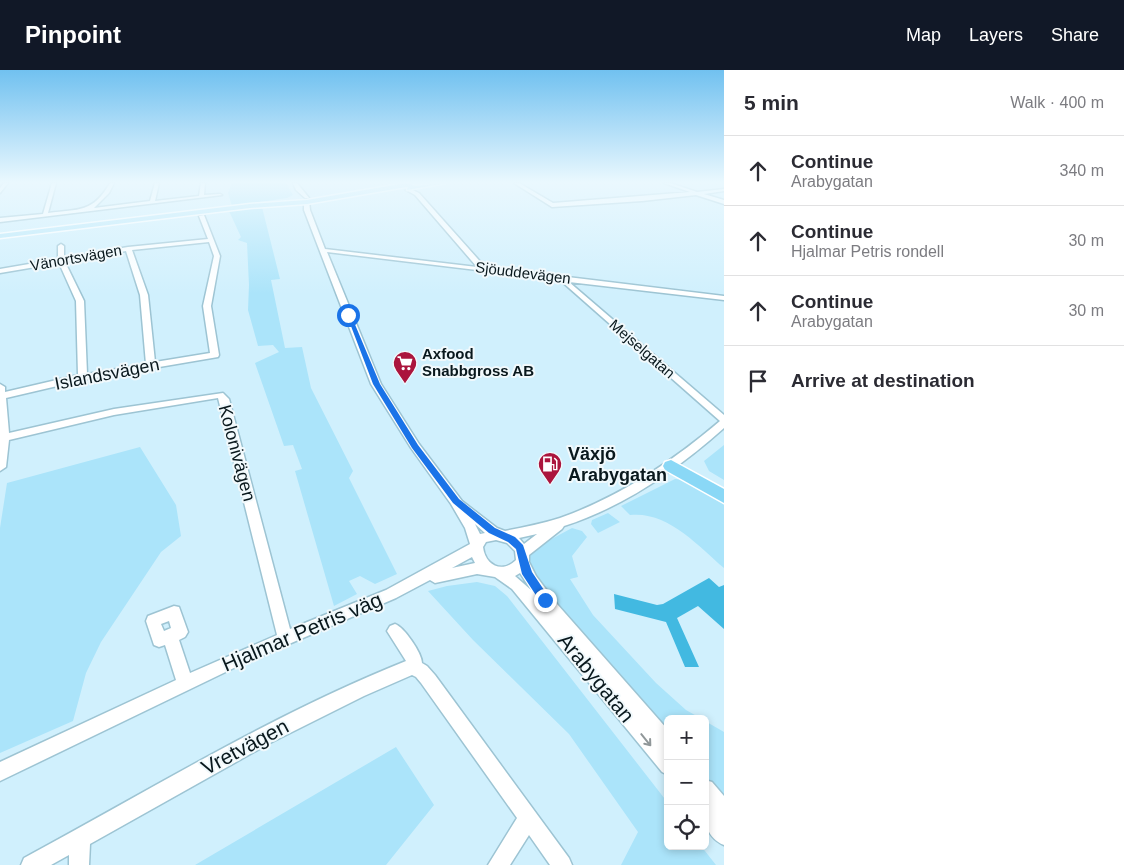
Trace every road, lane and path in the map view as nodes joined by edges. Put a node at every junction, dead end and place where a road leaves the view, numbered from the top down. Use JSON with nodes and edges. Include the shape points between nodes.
{"nodes":[{"id":1,"x":127,"y":220,"type":"edge"},
{"id":2,"x":204,"y":220,"type":"edge"},
{"id":3,"x":311,"y":220,"type":"edge"},
{"id":4,"x":439,"y":220,"type":"edge"},
{"id":5,"x":0,"y":235,"type":"edge"},
{"id":6,"x":212,"y":240,"type":"junction"},
{"id":7,"x":61,"y":246,"type":"dead end"},
{"id":8,"x":128,"y":249,"type":"junction"},
{"id":9,"x":322,"y":250,"type":"junction"},
{"id":10,"x":61,"y":260,"type":"junction"},
{"id":11,"x":482,"y":268,"type":"junction"},
{"id":12,"x":0,"y":271,"type":"edge"},
{"id":13,"x":560,"y":277,"type":"junction"},
{"id":14,"x":724,"y":298,"type":"edge"},
{"id":15,"x":151,"y":365,"type":"junction"},
{"id":16,"x":83,"y":377,"type":"junction"},
{"id":17,"x":0,"y":393,"type":"edge"},
{"id":18,"x":724,"y":422,"type":"edge"},
{"id":19,"x":4,"y":438,"type":"junction"},
{"id":20,"x":675,"y":463,"type":"junction"},
{"id":21,"x":0,"y":467,"type":"edge"},
{"id":22,"x":724,"y":488,"type":"edge"},
{"id":23,"x":724,"y":497,"type":"edge"},
{"id":24,"x":456,"y":501,"type":"junction"},
{"id":25,"x":566,"y":520,"type":"junction"},
{"id":26,"x":503,"y":536,"type":"junction"},
{"id":27,"x":476,"y":546,"type":"junction"},
{"id":28,"x":522,"y":557,"type":"junction"},
{"id":29,"x":495,"y":571,"type":"junction"},
{"id":30,"x":419,"y":581,"type":"junction"},
{"id":31,"x":395,"y":631,"type":"dead end"},
{"id":32,"x":170,"y":636,"type":"dead end"},
{"id":33,"x":286,"y":638,"type":"junction"},
{"id":34,"x":414,"y":667,"type":"junction"},
{"id":35,"x":184,"y":684,"type":"junction"},
{"id":36,"x":664,"y":739,"type":"edge"},
{"id":37,"x":664,"y":761,"type":"edge"},
{"id":38,"x":0,"y":772,"type":"edge"},
{"id":39,"x":709,"y":794,"type":"edge"},
{"id":40,"x":724,"y":811,"type":"edge"},
{"id":41,"x":709,"y":817,"type":"edge"},
{"id":42,"x":528,"y":818,"type":"junction"},
{"id":43,"x":724,"y":835,"type":"edge"},
{"id":44,"x":80,"y":838,"type":"junction"},
{"id":45,"x":31,"y":865,"type":"edge"},
{"id":46,"x":79,"y":865,"type":"edge"},
{"id":47,"x":498,"y":865,"type":"edge"},
{"id":48,"x":562,"y":865,"type":"edge"}],
"edges":[{"from":1,"to":5,"type":"main road"},
{"from":2,"to":6,"type":"street"},
{"from":3,"to":9,"type":"street"},
{"from":4,"to":11,"type":"street"},
{"from":6,"to":8,"type":"street","name":"Vänortsvägen"},
{"from":6,"to":15,"type":"street","name":"Islandsvägen","via":[[217,256],[207,306],[215,355]]},
{"from":7,"to":10,"type":"street"},
{"from":8,"to":10,"type":"street","name":"Vänortsvägen"},
{"from":8,"to":15,"type":"street","via":[[144,295]]},
{"from":9,"to":11,"type":"street","name":"Sjöuddevägen"},
{"from":9,"to":24,"type":"street","via":[[376,384],[415,446]]},
{"from":10,"to":12,"type":"street","name":"Vänortsvägen"},
{"from":10,"to":16,"type":"street","via":[[80,301]]},
{"from":11,"to":13,"type":"street","name":"Sjöuddevägen"},
{"from":13,"to":14,"type":"street","name":"Sjöuddevägen"},
{"from":13,"to":18,"type":"street","name":"Mejselgatan"},
{"from":15,"to":16,"type":"street","name":"Islandsvägen"},
{"from":16,"to":17,"type":"street","name":"Islandsvägen"},
{"from":17,"to":19,"type":"street"},
{"from":18,"to":20,"type":"street"},
{"from":19,"to":21,"type":"street"},
{"from":19,"to":33,"type":"street","name":"Kolonivägen","via":[[107,413],[220,395],[224,400]]},
{"from":20,"to":22,"type":"highway"},
{"from":20,"to":23,"type":"highway"},
{"from":20,"to":25,"type":"street","via":[[605,503]]},
{"from":24,"to":26,"type":"street","via":[[492,531]]},
{"from":24,"to":27,"type":"street","via":[[471,528]]},
{"from":25,"to":26,"type":"street"},
{"from":25,"to":28,"type":"street"},
{"from":26,"to":27,"type":"street","via":[[486,536]]},
{"from":26,"to":28,"type":"street","via":[[516,543]]},
{"from":27,"to":29,"type":"street","via":[[479,561]]},
{"from":27,"to":30,"type":"street","name":"Hjalmar Petris väg"},
{"from":28,"to":29,"type":"street","via":[[514,570]]},
{"from":28,"to":36,"type":"street","name":"Arabygatan","via":[[531,580],[552,609]]},
{"from":29,"to":30,"type":"street","name":"Hjalmar Petris väg","via":[[467,569]]},
{"from":29,"to":37,"type":"street","name":"Arabygatan","one_way":true,"via":[[517,585]]},
{"from":30,"to":33,"type":"street","name":"Hjalmar Petris väg"},
{"from":31,"to":34,"type":"street","via":[[414,659]]},
{"from":32,"to":35,"type":"street"},
{"from":33,"to":35,"type":"street","name":"Hjalmar Petris väg"},
{"from":34,"to":42,"type":"street","via":[[422,671],[432,684]]},
{"from":34,"to":44,"type":"street","name":"Vretvägen","via":[[358,689],[260,738]]},
{"from":35,"to":38,"type":"street","name":"Hjalmar Petris väg"},
{"from":39,"to":40,"type":"street"},
{"from":41,"to":43,"type":"street"},
{"from":42,"to":47,"type":"street"},
{"from":42,"to":48,"type":"street"},
{"from":44,"to":45,"type":"street","name":"Vretvägen"},
{"from":44,"to":46,"type":"street"}]}
